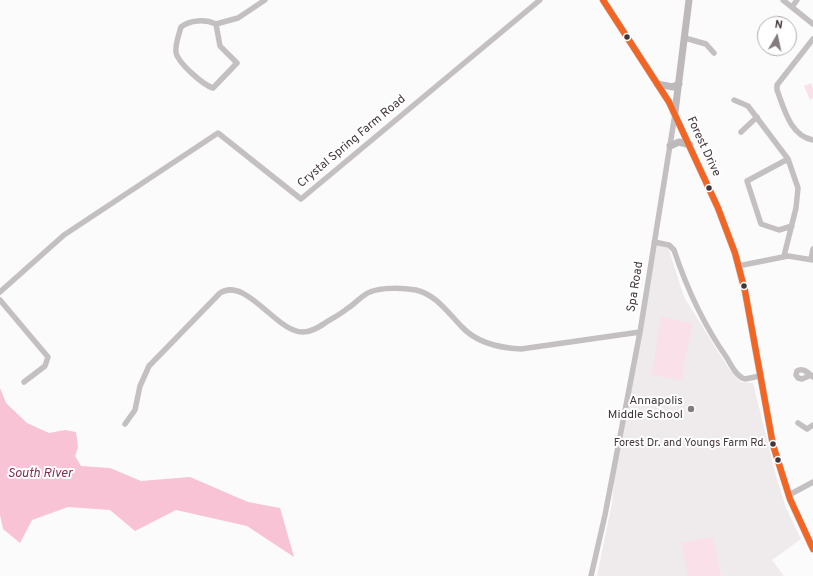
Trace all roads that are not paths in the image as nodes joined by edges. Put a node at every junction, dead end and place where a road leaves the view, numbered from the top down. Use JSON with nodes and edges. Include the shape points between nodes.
{"nodes":[{"id":1,"x":265,"y":0,"type":"edge"},
{"id":2,"x":540,"y":0,"type":"edge"},
{"id":3,"x":603,"y":0,"type":"edge"},
{"id":4,"x":689,"y":0,"type":"edge"},
{"id":5,"x":783,"y":0,"type":"edge"},
{"id":6,"x":797,"y":0,"type":"edge"},
{"id":7,"x":792,"y":7,"type":"junction"},
{"id":8,"x":216,"y":24,"type":"junction"},
{"id":9,"x":813,"y":24,"type":"edge"},
{"id":10,"x":685,"y":38,"type":"junction"},
{"id":11,"x":813,"y":39,"type":"edge"},
{"id":12,"x":714,"y":53,"type":"dead end"},
{"id":13,"x":657,"y":84,"type":"junction"},
{"id":14,"x":679,"y":84,"type":"junction"},
{"id":15,"x":734,"y":100,"type":"dead end"},
{"id":16,"x":675,"y":112,"type":"junction"},
{"id":17,"x":757,"y":118,"type":"junction"},
{"id":18,"x":740,"y":132,"type":"dead end"},
{"id":19,"x":813,"y":140,"type":"edge"},
{"id":20,"x":690,"y":144,"type":"junction"},
{"id":21,"x":670,"y":146,"type":"junction"},
{"id":22,"x":788,"y":159,"type":"junction"},
{"id":23,"x":792,"y":226,"type":"junction"},
{"id":24,"x":654,"y":242,"type":"junction"},
{"id":25,"x":813,"y":249,"type":"edge"},
{"id":26,"x":784,"y":256,"type":"junction"},
{"id":27,"x":812,"y":260,"type":"edge"},
{"id":28,"x":738,"y":266,"type":"junction"},
{"id":29,"x":0,"y":292,"type":"edge"},
{"id":30,"x":0,"y":300,"type":"edge"},
{"id":31,"x":640,"y":332,"type":"junction"},
{"id":32,"x":760,"y":376,"type":"junction"},
{"id":33,"x":24,"y":382,"type":"dead end"},
{"id":34,"x":798,"y":423,"type":"dead end"},
{"id":35,"x":125,"y":424,"type":"dead end"},
{"id":36,"x":813,"y":425,"type":"edge"},
{"id":37,"x":813,"y":482,"type":"edge"},
{"id":38,"x":789,"y":496,"type":"junction"},
{"id":39,"x":813,"y":548,"type":"edge"},
{"id":40,"x":590,"y":576,"type":"edge"}],
"edges":[{"from":1,"to":8,"type":"street","via":[[238,18]]},
{"from":2,"to":29,"type":"street","name":"Crystal Spring Farm Road","via":[[301,199],[218,133],[64,235]]},
{"from":3,"to":13,"type":"main road","name":"Forest Drive"},
{"from":4,"to":10,"type":"main road","name":"Spa Road"},
{"from":5,"to":7,"type":"street"},
{"from":6,"to":7,"type":"street"},
{"from":7,"to":9,"type":"street"},
{"from":8,"to":8,"type":"street","via":[[220,46],[237,63],[214,88],[207,86],[186,67],[177,57],[175,50],[181,27],[188,22]]},
{"from":10,"to":12,"type":"street","via":[[706,44]]},
{"from":10,"to":14,"type":"main road","name":"Spa Road"},
{"from":11,"to":19,"type":"street","via":[[777,85],[777,90],[792,126],[802,136]]},
{"from":13,"to":14,"type":"main road","via":[[673,87]]},
{"from":13,"to":16,"type":"main road","name":"Forest Drive"},
{"from":14,"to":16,"type":"main road","name":"Spa Road"},
{"from":15,"to":17,"type":"street","via":[[748,106]]},
{"from":16,"to":20,"type":"main road","name":"Forest Drive"},
{"from":16,"to":21,"type":"street","name":"Spa Road"},
{"from":17,"to":18,"type":"street"},
{"from":17,"to":22,"type":"street"},
{"from":20,"to":21,"type":"main road","via":[[680,142]]},
{"from":20,"to":28,"type":"main road","name":"Forest Drive","via":[[718,208]]},
{"from":21,"to":24,"type":"street","name":"Spa Road"},
{"from":22,"to":23,"type":"street","via":[[798,188]]},
{"from":22,"to":23,"type":"street","via":[[747,181],[761,224],[779,230]]},
{"from":23,"to":26,"type":"street"},
{"from":24,"to":31,"type":"street","name":"Spa Road"},
{"from":24,"to":32,"type":"street","via":[[669,245],[674,250],[696,306],[737,374],[744,379]]},
{"from":25,"to":27,"type":"street"},
{"from":26,"to":27,"type":"street"},
{"from":26,"to":28,"type":"street"},
{"from":28,"to":32,"type":"main road","name":"Forest Drive"},
{"from":30,"to":33,"type":"street","via":[[48,358],[45,366]]},
{"from":31,"to":35,"type":"street","via":[[521,349],[501,347],[469,333],[445,308],[427,295],[402,289],[371,292],[326,322],[310,331],[302,332],[286,325],[237,290],[226,290],[218,294],[149,366],[140,386],[135,410]]},
{"from":31,"to":40,"type":"street","name":"Spa Road","via":[[605,515]]},
{"from":32,"to":38,"type":"main road","name":"Forest Drive","via":[[773,444]]},
{"from":34,"to":36,"type":"street","via":[[807,429]]},
{"from":37,"to":38,"type":"street"},
{"from":38,"to":39,"type":"main road","name":"Forest Drive"}]}
